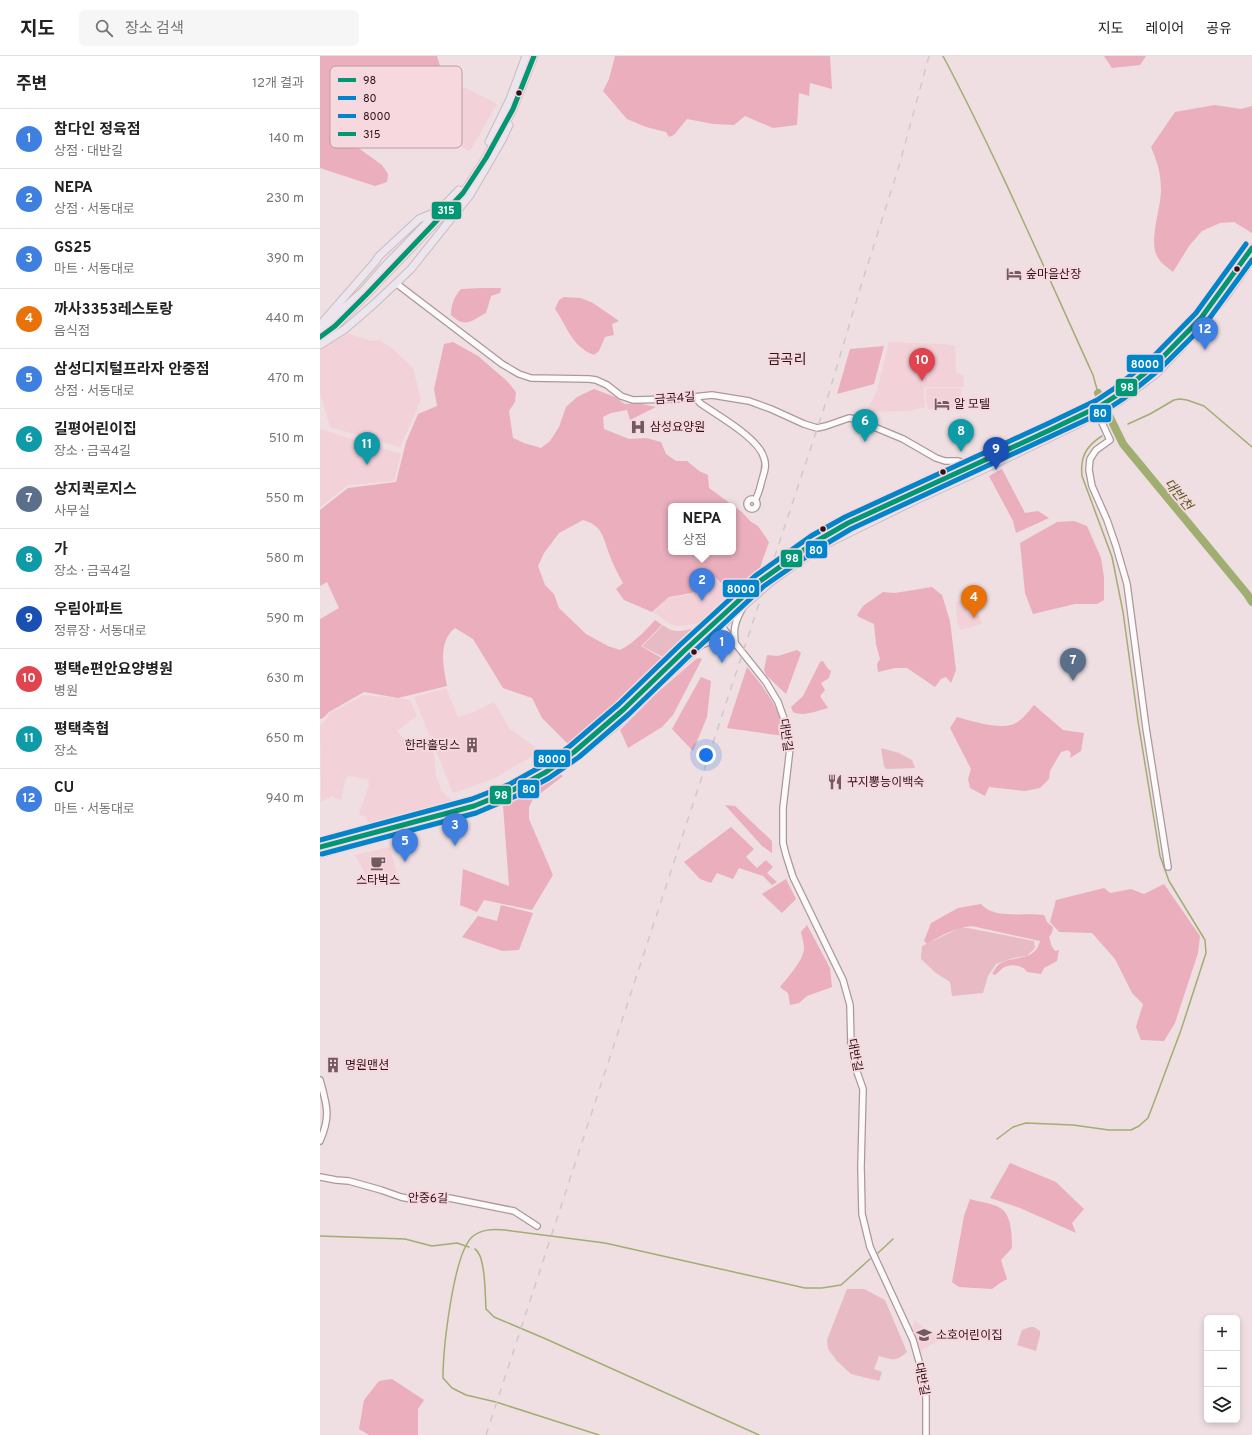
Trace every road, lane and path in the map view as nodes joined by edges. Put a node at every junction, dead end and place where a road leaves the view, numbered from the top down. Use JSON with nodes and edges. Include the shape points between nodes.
{"nodes":[{"id":1,"x":526,"y":56,"type":"edge"},
{"id":2,"x":534,"y":56,"type":"edge"},
{"id":3,"x":513,"y":109,"type":"junction"},
{"id":4,"x":440,"y":210,"type":"junction"},
{"id":5,"x":1252,"y":248,"type":"edge"},
{"id":6,"x":1252,"y":259,"type":"edge"},
{"id":7,"x":396,"y":284,"type":"junction"},
{"id":8,"x":320,"y":325,"type":"edge"},
{"id":9,"x":320,"y":329,"type":"edge"},
{"id":10,"x":320,"y":337,"type":"edge"},
{"id":11,"x":320,"y":345,"type":"edge"},
{"id":12,"x":695,"y":397,"type":"junction"},
{"id":13,"x":1110,"y":403,"type":"junction"},
{"id":14,"x":1100,"y":410,"type":"junction"},
{"id":15,"x":972,"y":466,"type":"junction"},
{"id":16,"x":755,"y":500,"type":"dead end"},
{"id":17,"x":745,"y":605,"type":"junction"},
{"id":18,"x":719,"y":624,"type":"junction"},
{"id":19,"x":735,"y":643,"type":"junction"},
{"id":20,"x":700,"y":645,"type":"junction"},
{"id":21,"x":320,"y":847,"type":"edge"},
{"id":22,"x":320,"y":854,"type":"edge"},
{"id":23,"x":1168,"y":867,"type":"dead end"},
{"id":24,"x":320,"y":1080,"type":"edge"},
{"id":25,"x":320,"y":1141,"type":"edge"},
{"id":26,"x":320,"y":1176,"type":"edge"},
{"id":27,"x":537,"y":1226,"type":"dead end"},
{"id":28,"x":926,"y":1435,"type":"edge"}],
"edges":[{"from":1,"to":4,"type":"main road","via":[[485,151],[459,190]]},
{"from":2,"to":3,"type":"main road"},
{"from":3,"to":7,"type":"main road","via":[[505,133],[470,195]]},
{"from":3,"to":10,"type":"main road","via":[[463,193],[367,294],[335,326]]},
{"from":4,"to":8,"type":"main road","via":[[419,219],[378,256]]},
{"from":4,"to":9,"type":"main road","via":[[362,292]]},
{"from":5,"to":13,"type":"main road","via":[[1196,324],[1156,364]]},
{"from":6,"to":13,"type":"main road","via":[[1227,294],[1156,374],[1120,402]]},
{"from":7,"to":11,"type":"main road","via":[[345,329]]},
{"from":7,"to":12,"type":"street","name":"금곡4길","via":[[519,374],[531,378],[596,380],[621,396],[633,400]]},
{"from":12,"to":15,"type":"street","name":"금곡4길","via":[[712,395],[749,401],[817,428],[849,418],[855,419],[903,439],[936,458]]},
{"from":12,"to":16,"type":"street","via":[[759,446],[765,460],[765,471]]},
{"from":13,"to":14,"type":"main road"},
{"from":14,"to":15,"type":"main road"},
{"from":14,"to":17,"type":"main road","via":[[818,548],[772,581]]},
{"from":14,"to":23,"type":"street","via":[[1110,440],[1096,450],[1090,459],[1089,470],[1092,486],[1107,520],[1127,584]]},
{"from":15,"to":18,"type":"main road","via":[[886,504],[815,542],[760,581]]},
{"from":17,"to":18,"type":"main road"},
{"from":17,"to":19,"type":"street","via":[[735,625]]},
{"from":18,"to":19,"type":"street","name":"대반길"},
{"from":18,"to":20,"type":"main road"},
{"from":18,"to":21,"type":"main road","via":[[685,650],[596,734],[546,772],[474,806]]},
{"from":19,"to":20,"type":"street","via":[[720,639]]},
{"from":19,"to":28,"type":"street","name":"대반길","via":[[747,662],[766,682],[783,712],[787,727],[789,761],[782,822],[783,843],[793,876],[844,980],[850,1005],[852,1046],[863,1089],[862,1214],[870,1247],[913,1340],[926,1397]]},
{"from":20,"to":22,"type":"main road","via":[[615,726],[564,766],[530,788],[480,810]]},
{"from":24,"to":25,"type":"street","via":[[327,1123]]},
{"from":26,"to":27,"type":"street","name":"안중6길","via":[[349,1181],[411,1199],[449,1198],[514,1211]]}]}
